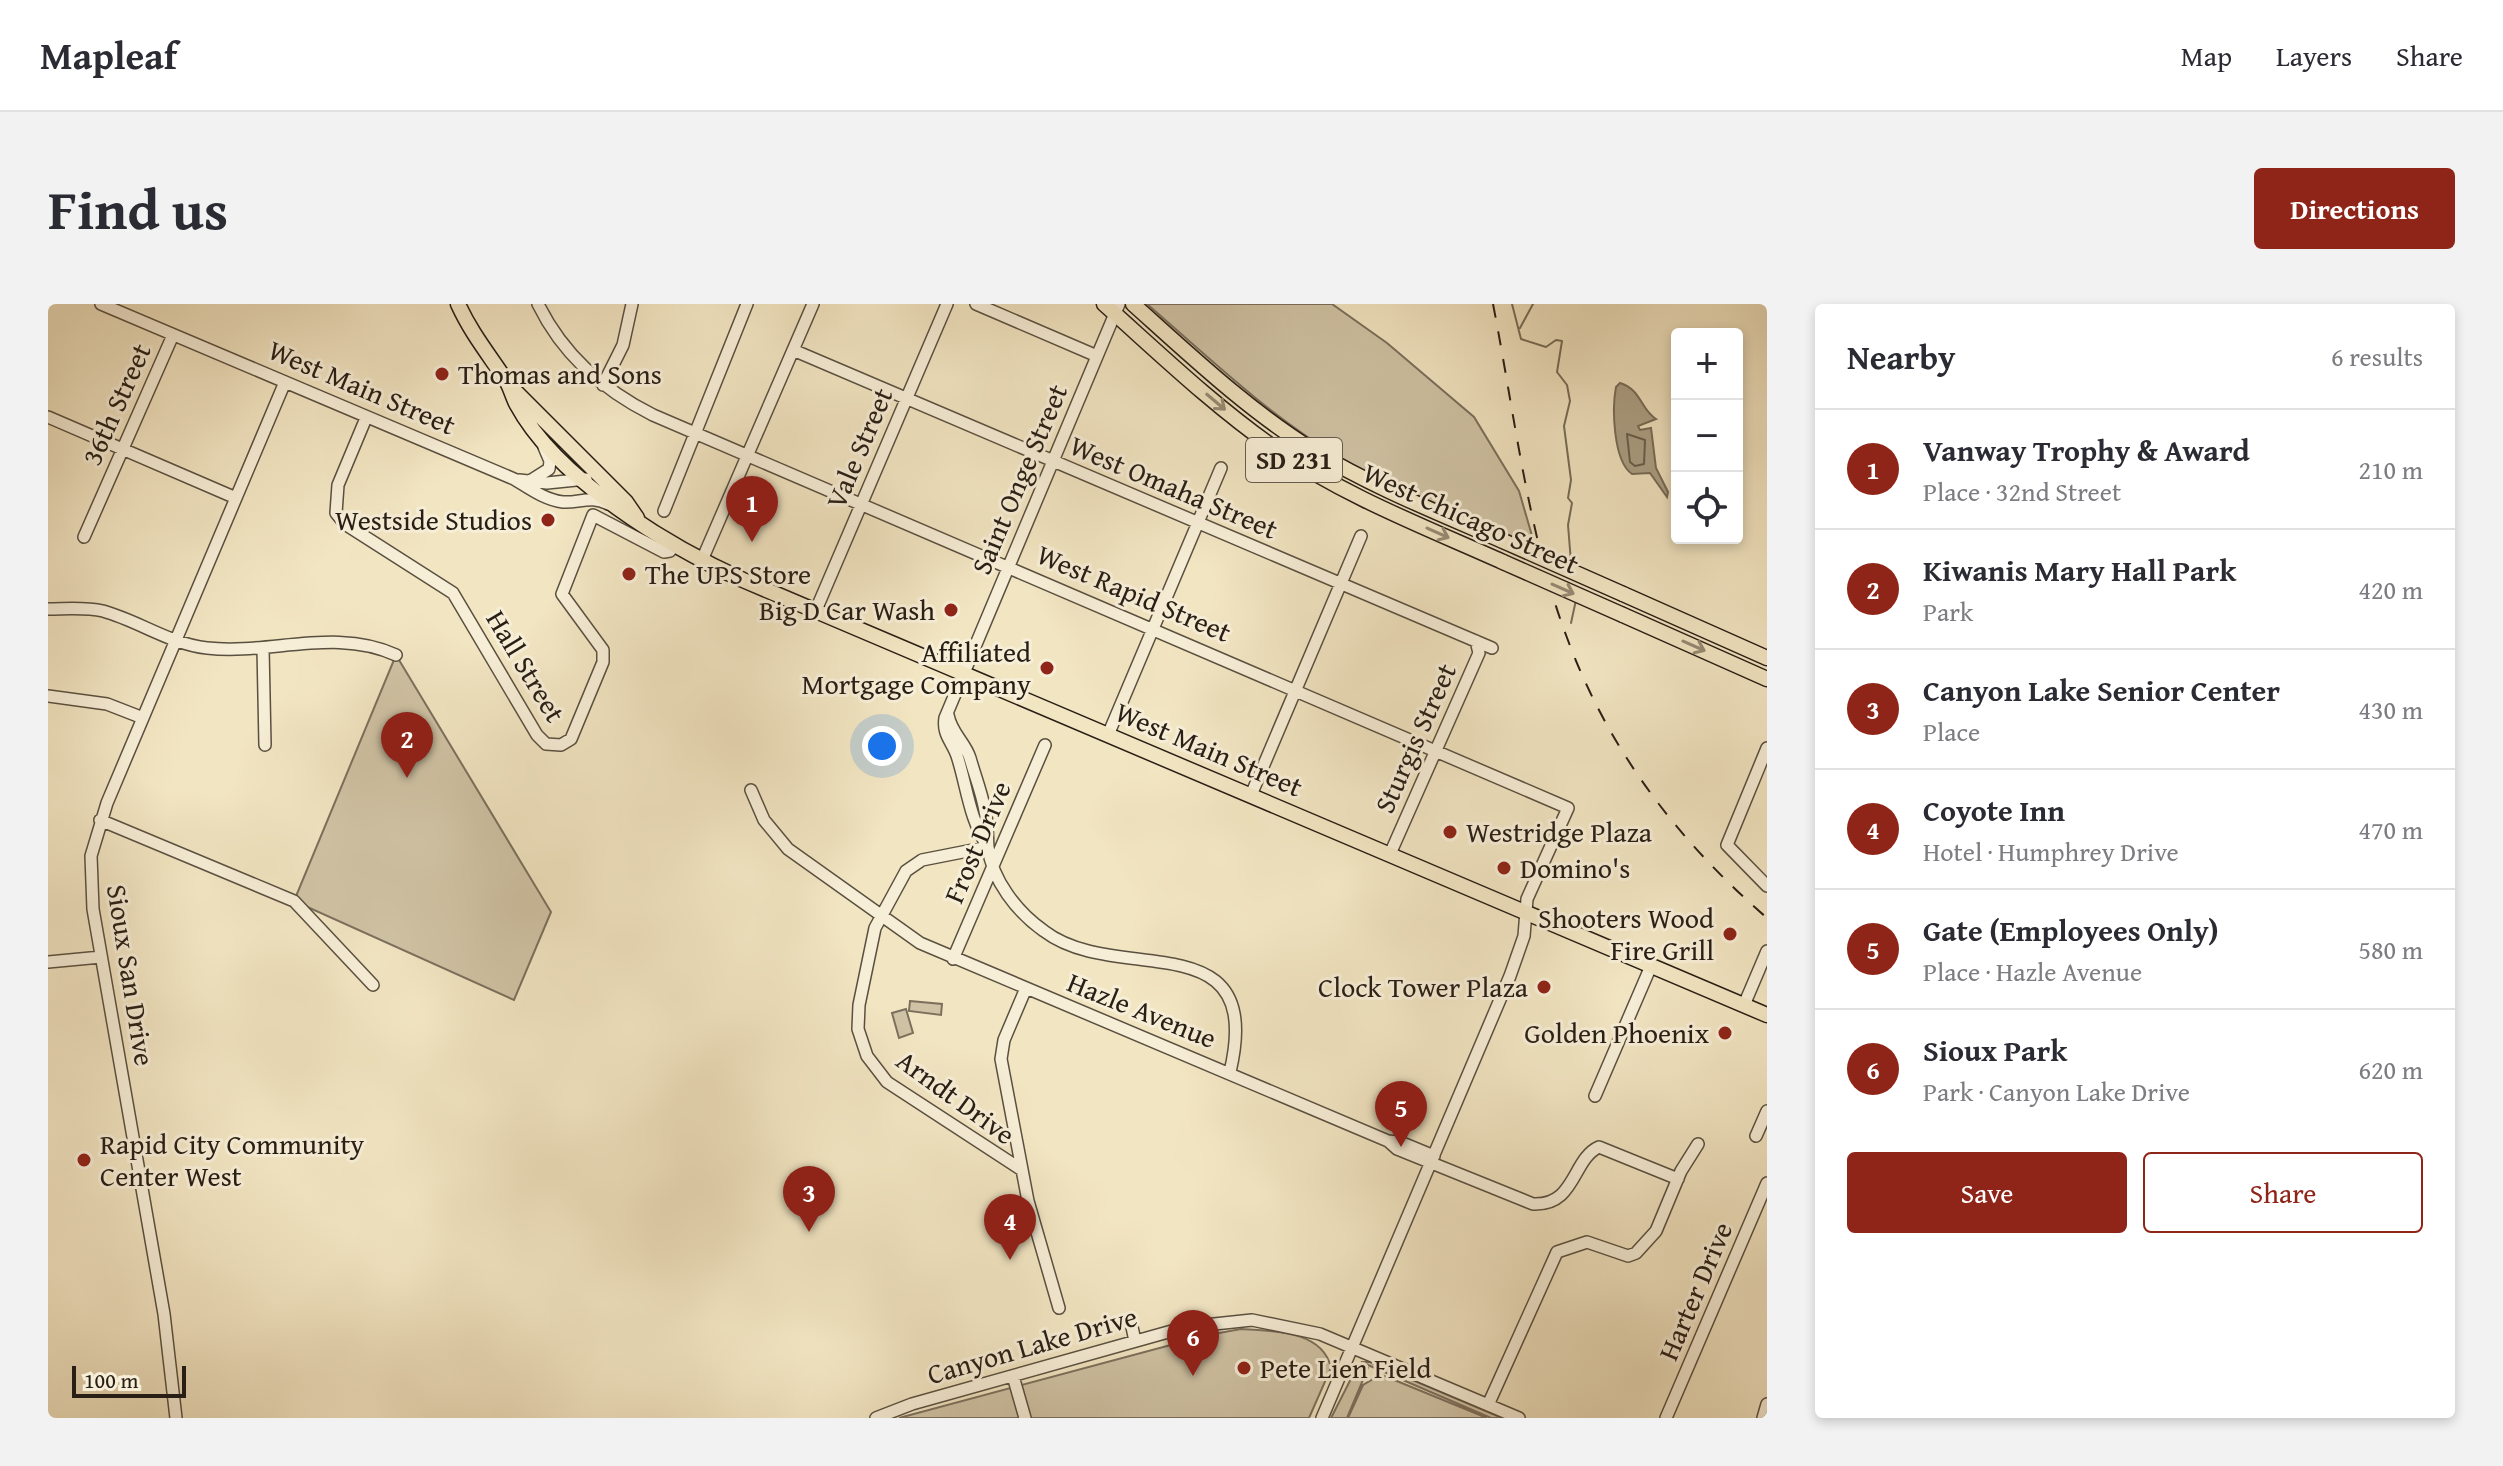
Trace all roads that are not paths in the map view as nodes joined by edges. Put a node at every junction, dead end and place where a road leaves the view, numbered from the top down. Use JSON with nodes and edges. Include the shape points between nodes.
{"nodes":[{"id":1,"x":101,"y":304,"type":"edge"},
{"id":2,"x":458,"y":304,"type":"edge"},
{"id":3,"x":538,"y":304,"type":"edge"},
{"id":4,"x":632,"y":304,"type":"edge"},
{"id":5,"x":747,"y":304,"type":"edge"},
{"id":6,"x":813,"y":304,"type":"edge"},
{"id":7,"x":947,"y":304,"type":"edge"},
{"id":8,"x":976,"y":304,"type":"edge"},
{"id":9,"x":1133,"y":304,"type":"edge"},
{"id":10,"x":1113,"y":307,"type":"edge"},
{"id":11,"x":173,"y":335,"type":"junction"},
{"id":12,"x":793,"y":350,"type":"junction"},
{"id":13,"x":1097,"y":356,"type":"junction"},
{"id":14,"x":285,"y":382,"type":"junction"},
{"id":15,"x":509,"y":385,"type":"junction"},
{"id":16,"x":603,"y":385,"type":"junction"},
{"id":17,"x":1224,"y":385,"type":"junction"},
{"id":18,"x":906,"y":399,"type":"junction"},
{"id":19,"x":48,"y":417,"type":"edge"},
{"id":20,"x":366,"y":418,"type":"junction"},
{"id":21,"x":537,"y":432,"type":"junction"},
{"id":22,"x":696,"y":433,"type":"junction"},
{"id":23,"x":122,"y":449,"type":"junction"},
{"id":24,"x":748,"y":455,"type":"junction"},
{"id":25,"x":1052,"y":461,"type":"junction"},
{"id":26,"x":582,"y":462,"type":"junction"},
{"id":27,"x":1221,"y":468,"type":"dead end"},
{"id":28,"x":584,"y":479,"type":"junction"},
{"id":29,"x":520,"y":481,"type":"junction"},
{"id":30,"x":236,"y":498,"type":"junction"},
{"id":31,"x":552,"y":500,"type":"junction"},
{"id":32,"x":862,"y":504,"type":"junction"},
{"id":33,"x":616,"y":508,"type":"junction"},
{"id":34,"x":664,"y":511,"type":"dead end"},
{"id":35,"x":634,"y":514,"type":"junction"},
{"id":36,"x":1198,"y":524,"type":"junction"},
{"id":37,"x":627,"y":531,"type":"junction"},
{"id":38,"x":1361,"y":536,"type":"dead end"},
{"id":39,"x":84,"y":537,"type":"dead end"},
{"id":40,"x":675,"y":544,"type":"junction"},
{"id":41,"x":702,"y":560,"type":"junction"},
{"id":42,"x":1008,"y":565,"type":"junction"},
{"id":43,"x":1340,"y":584,"type":"junction"},
{"id":44,"x":48,"y":609,"type":"edge"},
{"id":45,"x":816,"y":610,"type":"junction"},
{"id":46,"x":1154,"y":627,"type":"junction"},
{"id":47,"x":176,"y":641,"type":"junction"},
{"id":48,"x":1476,"y":641,"type":"junction"},
{"id":49,"x":263,"y":648,"type":"junction"},
{"id":50,"x":1492,"y":648,"type":"dead end"},
{"id":51,"x":396,"y":655,"type":"dead end"},
{"id":52,"x":1767,"y":658,"type":"edge"},
{"id":53,"x":963,"y":673,"type":"junction"},
{"id":54,"x":1767,"y":679,"type":"edge"},
{"id":55,"x":1296,"y":688,"type":"junction"},
{"id":56,"x":48,"y":696,"type":"edge"},
{"id":57,"x":143,"y":718,"type":"junction"},
{"id":58,"x":1108,"y":735,"type":"junction"},
{"id":59,"x":265,"y":745,"type":"dead end"},
{"id":60,"x":1045,"y":745,"type":"dead end"},
{"id":61,"x":1767,"y":748,"type":"edge"},
{"id":62,"x":1435,"y":750,"type":"junction"},
{"id":63,"x":751,"y":790,"type":"dead end"},
{"id":64,"x":1251,"y":795,"type":"junction"},
{"id":65,"x":100,"y":820,"type":"junction"},
{"id":66,"x":988,"y":847,"type":"junction"},
{"id":67,"x":1390,"y":854,"type":"junction"},
{"id":68,"x":993,"y":865,"type":"junction"},
{"id":69,"x":1767,"y":886,"type":"edge"},
{"id":70,"x":1526,"y":913,"type":"junction"},
{"id":71,"x":881,"y":918,"type":"junction"},
{"id":72,"x":1767,"y":951,"type":"edge"},
{"id":73,"x":101,"y":957,"type":"junction"},
{"id":74,"x":953,"y":959,"type":"junction"},
{"id":75,"x":48,"y":962,"type":"edge"},
{"id":76,"x":1651,"y":966,"type":"junction"},
{"id":77,"x":373,"y":985,"type":"dead end"},
{"id":78,"x":1026,"y":988,"type":"junction"},
{"id":79,"x":1744,"y":1005,"type":"junction"},
{"id":80,"x":1767,"y":1015,"type":"edge"},
{"id":81,"x":1230,"y":1072,"type":"junction"},
{"id":82,"x":1595,"y":1096,"type":"dead end"},
{"id":83,"x":1767,"y":1111,"type":"edge"},
{"id":84,"x":1756,"y":1136,"type":"dead end"},
{"id":85,"x":1698,"y":1144,"type":"dead end"},
{"id":86,"x":1432,"y":1160,"type":"junction"},
{"id":87,"x":1022,"y":1170,"type":"junction"},
{"id":88,"x":1678,"y":1179,"type":"junction"},
{"id":89,"x":1767,"y":1183,"type":"edge"},
{"id":90,"x":1059,"y":1308,"type":"dead end"},
{"id":91,"x":1132,"y":1327,"type":"dead end"},
{"id":92,"x":1135,"y":1341,"type":"junction"},
{"id":93,"x":1352,"y":1347,"type":"junction"},
{"id":94,"x":1013,"y":1376,"type":"junction"},
{"id":95,"x":1767,"y":1404,"type":"edge"},
{"id":96,"x":1488,"y":1405,"type":"junction"},
{"id":97,"x":176,"y":1418,"type":"edge"},
{"id":98,"x":876,"y":1418,"type":"edge"},
{"id":99,"x":1025,"y":1418,"type":"edge"},
{"id":100,"x":1322,"y":1418,"type":"edge"},
{"id":101,"x":1519,"y":1418,"type":"edge"},
{"id":102,"x":1666,"y":1418,"type":"edge"},
{"id":103,"x":1763,"y":1418,"type":"edge"}],
"edges":[{"from":1,"to":11,"type":"street","name":"West Main Street"},
{"from":2,"to":15,"type":"main road"},
{"from":3,"to":16,"type":"street","name":"West Rapid Street","via":[[564,346]]},
{"from":4,"to":16,"type":"street","via":[[623,345]]},
{"from":5,"to":22,"type":"street"},
{"from":6,"to":12,"type":"street"},
{"from":7,"to":18,"type":"street","name":"Vale Street"},
{"from":8,"to":13,"type":"street"},
{"from":9,"to":17,"type":"main road","name":"West Chicago Street","number":"SD 231"},
{"from":10,"to":13,"type":"street","name":"Saint Onge Street"},
{"from":10,"to":17,"type":"main road","via":[[1134,316]]},
{"from":10,"to":54,"type":"main road","name":"West Chicago Street","number":"SD 231","one_way":true,"bridge":true,"via":[[1231,415],[1297,462],[1376,505]]},
{"from":11,"to":14,"type":"street","name":"West Main Street"},
{"from":11,"to":23,"type":"street","name":"36th Street"},
{"from":12,"to":18,"type":"street","name":"West Omaha Street"},
{"from":12,"to":24,"type":"street"},
{"from":13,"to":25,"type":"street","name":"Saint Onge Street"},
{"from":14,"to":20,"type":"street","name":"West Main Street"},
{"from":14,"to":30,"type":"street","name":"Sioux San Drive"},
{"from":15,"to":21,"type":"main road"},
{"from":15,"to":26,"type":"main road"},
{"from":16,"to":22,"type":"street","name":"West Rapid Street"},
{"from":17,"to":52,"type":"main road","name":"West Chicago Street","number":"SD 231","bridge":true,"via":[[1330,460]]},
{"from":18,"to":25,"type":"street","name":"West Omaha Street"},
{"from":18,"to":32,"type":"street","name":"Vale Street"},
{"from":19,"to":23,"type":"street"},
{"from":20,"to":29,"type":"street","name":"West Main Street"},
{"from":20,"to":37,"type":"street","name":"Hall Street","via":[[338,485],[336,513],[352,529],[453,593],[546,744],[557,746],[571,739],[604,658],[563,599],[563,585],[593,515]]},
{"from":21,"to":28,"type":"main road"},
{"from":21,"to":29,"type":"street","via":[[550,465],[544,475]]},
{"from":22,"to":24,"type":"street","name":"West Rapid Street"},
{"from":22,"to":34,"type":"street"},
{"from":23,"to":30,"type":"street"},
{"from":23,"to":39,"type":"street","name":"36th Street"},
{"from":24,"to":32,"type":"street","name":"West Rapid Street"},
{"from":24,"to":41,"type":"street"},
{"from":25,"to":36,"type":"street","name":"West Omaha Street"},
{"from":25,"to":42,"type":"street","name":"Saint Onge Street"},
{"from":26,"to":28,"type":"street"},
{"from":26,"to":35,"type":"main road"},
{"from":27,"to":36,"type":"street"},
{"from":28,"to":29,"type":"street","name":"West Main Street"},
{"from":28,"to":31,"type":"street","via":[[575,493]]},
{"from":28,"to":33,"type":"main road"},
{"from":28,"to":35,"type":"street","name":"West Main Street","via":[[594,481]]},
{"from":29,"to":31,"type":"street","name":"West Main Street"},
{"from":30,"to":47,"type":"street","name":"Sioux San Drive"},
{"from":31,"to":33,"type":"street","name":"West Main Street","via":[[591,498]]},
{"from":32,"to":42,"type":"street","name":"West Rapid Street"},
{"from":32,"to":45,"type":"street","name":"Vale Street"},
{"from":33,"to":35,"type":"main road","name":"West Main Street"},
{"from":35,"to":37,"type":"street"},
{"from":35,"to":40,"type":"main road","name":"West Main Street"},
{"from":36,"to":43,"type":"street","name":"West Omaha Street"},
{"from":36,"to":46,"type":"street"},
{"from":37,"to":40,"type":"street","name":"Hall Street","via":[[667,553]]},
{"from":38,"to":43,"type":"street"},
{"from":40,"to":41,"type":"main road","name":"West Main Street"},
{"from":41,"to":45,"type":"main road","name":"West Main Street"},
{"from":42,"to":46,"type":"street","name":"West Rapid Street"},
{"from":42,"to":53,"type":"street","name":"Saint Onge Street"},
{"from":43,"to":48,"type":"street","name":"West Omaha Street"},
{"from":43,"to":55,"type":"street"},
{"from":44,"to":47,"type":"street","via":[[105,612]]},
{"from":45,"to":53,"type":"main road","name":"West Main Street"},
{"from":46,"to":55,"type":"street","name":"West Rapid Street"},
{"from":46,"to":58,"type":"street"},
{"from":47,"to":49,"type":"street","via":[[219,649]]},
{"from":47,"to":57,"type":"street","name":"Sioux San Drive"},
{"from":48,"to":50,"type":"street","name":"West Omaha Street"},
{"from":48,"to":62,"type":"street","name":"Sturgis Street","via":[[1479,653]]},
{"from":49,"to":51,"type":"street","via":[[343,642]]},
{"from":49,"to":59,"type":"street"},
{"from":53,"to":58,"type":"main road","name":"West Main Street"},
{"from":53,"to":66,"type":"street","name":"Saint Onge Street","via":[[949,707],[951,727],[968,753],[984,807]]},
{"from":55,"to":62,"type":"street","name":"West Rapid Street"},
{"from":55,"to":64,"type":"street"},
{"from":56,"to":57,"type":"street","via":[[107,704]]},
{"from":57,"to":65,"type":"street","name":"Sioux San Drive"},
{"from":58,"to":64,"type":"main road","name":"West Main Street"},
{"from":60,"to":68,"type":"street","name":"Frost Drive"},
{"from":61,"to":69,"type":"street","via":[[1727,845]]},
{"from":62,"to":67,"type":"street","name":"Sturgis Street"},
{"from":62,"to":70,"type":"street","name":"West Rapid Street","via":[[1568,808],[1527,899]]},
{"from":63,"to":71,"type":"street","name":"Hazle Avenue","via":[[783,845]]},
{"from":64,"to":67,"type":"main road","name":"West Main Street"},
{"from":65,"to":73,"type":"street","name":"Sioux San Drive","via":[[90,870]]},
{"from":65,"to":77,"type":"street","via":[[294,901]]},
{"from":66,"to":68,"type":"street"},
{"from":66,"to":71,"type":"street","name":"Arndt Drive","via":[[915,862]]},
{"from":67,"to":70,"type":"main road","name":"West Main Street"},
{"from":68,"to":74,"type":"street","name":"Frost Drive"},
{"from":68,"to":81,"type":"street","via":[[1016,905],[1062,943],[1108,958],[1184,964],[1216,983],[1232,1013]]},
{"from":70,"to":76,"type":"main road","name":"West Main Street"},
{"from":70,"to":86,"type":"street","via":[[1518,957]]},
{"from":71,"to":74,"type":"street","name":"Hazle Avenue"},
{"from":71,"to":87,"type":"street","name":"Arndt Drive","via":[[873,933],[858,1013],[867,1056],[894,1088]]},
{"from":72,"to":79,"type":"street"},
{"from":73,"to":75,"type":"street"},
{"from":73,"to":97,"type":"street","name":"Sioux San Drive","via":[[164,1314]]},
{"from":74,"to":78,"type":"street","name":"Hazle Avenue"},
{"from":76,"to":79,"type":"main road","name":"West Main Street"},
{"from":76,"to":82,"type":"street"},
{"from":78,"to":81,"type":"street","name":"Hazle Avenue"},
{"from":78,"to":87,"type":"street","via":[[1001,1055]]},
{"from":79,"to":80,"type":"main road","name":"West Main Street"},
{"from":81,"to":86,"type":"street","name":"Hazle Avenue"},
{"from":83,"to":84,"type":"street"},
{"from":85,"to":88,"type":"street"},
{"from":86,"to":88,"type":"street","name":"Hazle Avenue","via":[[1533,1204],[1547,1203],[1571,1185],[1590,1152],[1599,1147]]},
{"from":86,"to":93,"type":"street"},
{"from":87,"to":90,"type":"street"},
{"from":88,"to":96,"type":"street","via":[[1656,1231],[1636,1253],[1628,1256],[1593,1242],[1557,1252]]},
{"from":89,"to":102,"type":"street","name":"Harter Drive"},
{"from":91,"to":92,"type":"street"},
{"from":92,"to":93,"type":"street","name":"Canyon Lake Drive","via":[[1158,1328],[1252,1320],[1297,1327]]},
{"from":92,"to":94,"type":"street","name":"Canyon Lake Drive"},
{"from":93,"to":96,"type":"street","name":"Canyon Lake Drive"},
{"from":93,"to":100,"type":"street"},
{"from":94,"to":98,"type":"street","name":"Canyon Lake Drive"},
{"from":94,"to":99,"type":"street"},
{"from":95,"to":103,"type":"street"},
{"from":96,"to":101,"type":"street","name":"Canyon Lake Drive"}]}
